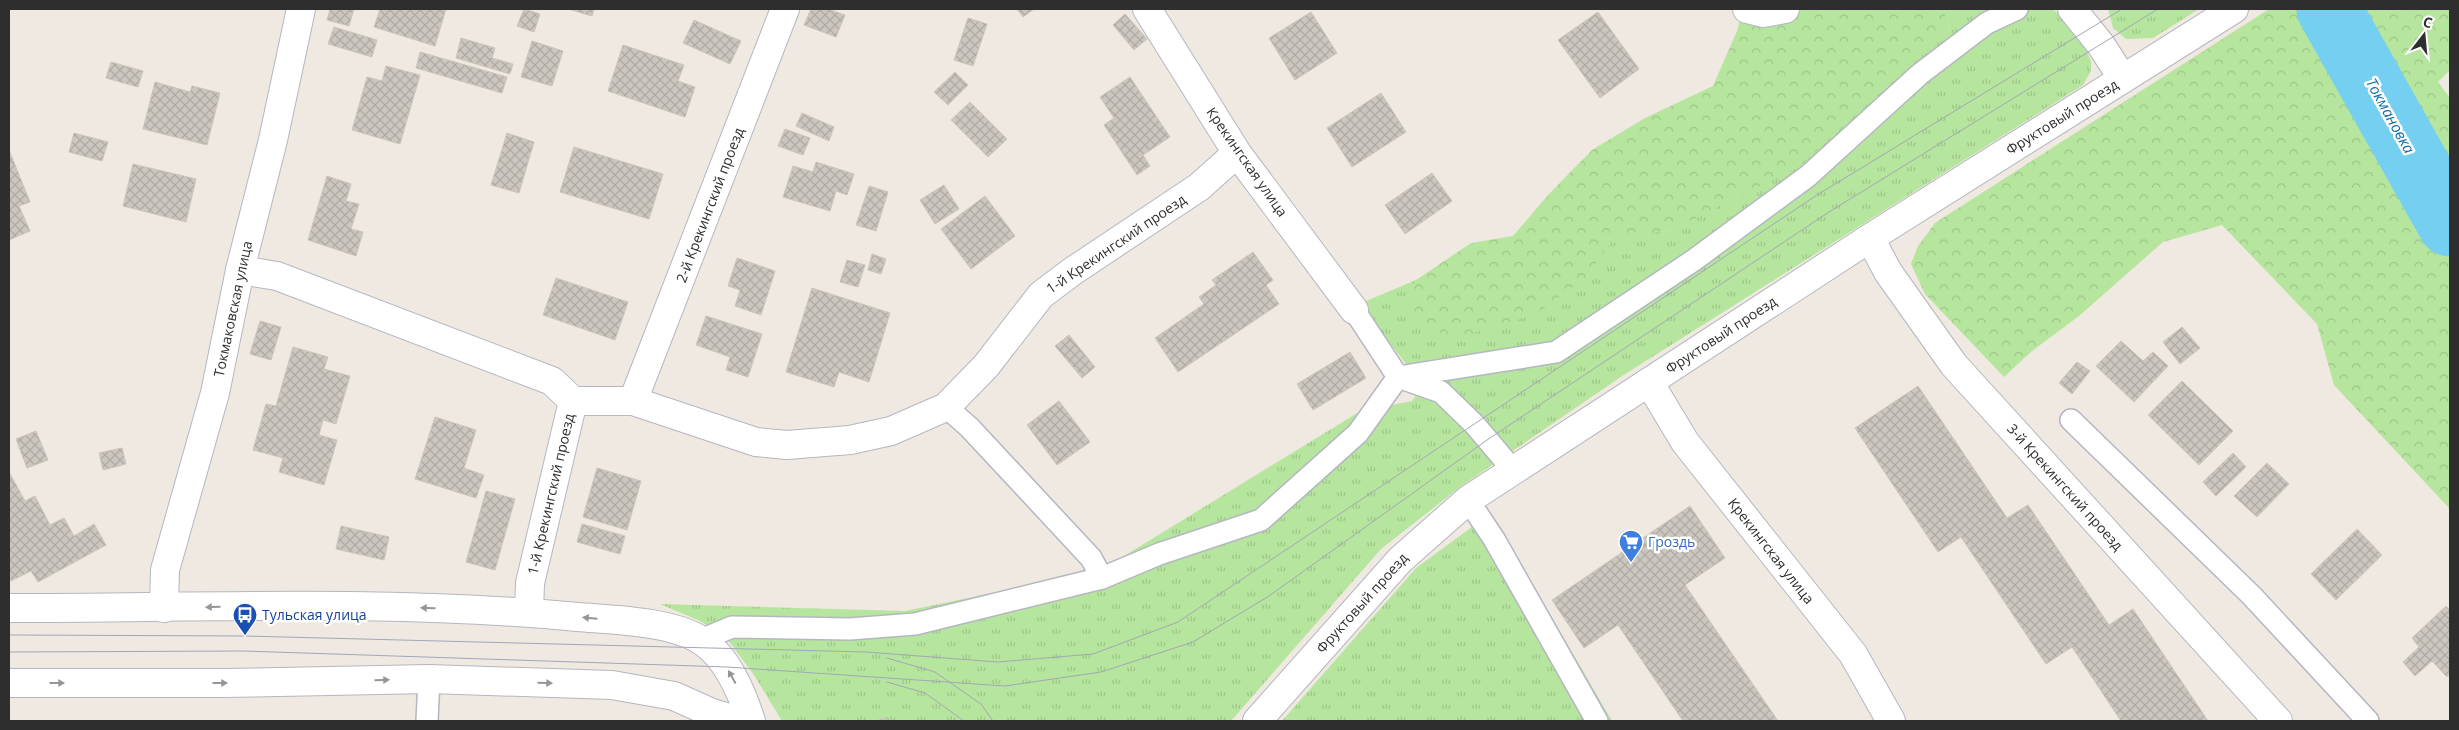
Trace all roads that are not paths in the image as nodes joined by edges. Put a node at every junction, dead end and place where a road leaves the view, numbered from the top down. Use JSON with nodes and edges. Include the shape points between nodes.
{"nodes":[{"id":1,"x":301,"y":9,"type":"edge"},
{"id":2,"x":785,"y":9,"type":"edge"},
{"id":3,"x":1147,"y":9,"type":"edge"},
{"id":4,"x":1747,"y":9,"type":"edge"},
{"id":5,"x":1786,"y":9,"type":"edge"},
{"id":6,"x":2017,"y":9,"type":"edge"},
{"id":7,"x":2072,"y":9,"type":"edge"},
{"id":8,"x":2234,"y":9,"type":"edge"},
{"id":9,"x":2123,"y":79,"type":"junction"},
{"id":10,"x":1237,"y":154,"type":"junction"},
{"id":11,"x":1870,"y":238,"type":"junction"},
{"id":12,"x":240,"y":270,"type":"junction"},
{"id":13,"x":1354,"y":310,"type":"joint"},
{"id":14,"x":1398,"y":377,"type":"junction"},
{"id":15,"x":1649,"y":382,"type":"junction"},
{"id":16,"x":573,"y":401,"type":"junction"},
{"id":17,"x":633,"y":401,"type":"junction"},
{"id":18,"x":946,"y":407,"type":"junction"},
{"id":19,"x":2071,"y":420,"type":"dead end"},
{"id":20,"x":1513,"y":470,"type":"junction"},
{"id":21,"x":1468,"y":500,"type":"junction"},
{"id":22,"x":1102,"y":578,"type":"junction"},
{"id":23,"x":9,"y":608,"type":"edge"},
{"id":24,"x":164,"y":608,"type":"junction"},
{"id":25,"x":529,"y":612,"type":"junction"},
{"id":26,"x":701,"y":640,"type":"junction"},
{"id":27,"x":429,"y":679,"type":"junction"},
{"id":28,"x":9,"y":683,"type":"edge"},
{"id":29,"x":427,"y":721,"type":"edge"},
{"id":30,"x":739,"y":721,"type":"edge"},
{"id":31,"x":751,"y":721,"type":"edge"},
{"id":32,"x":1257,"y":721,"type":"edge"},
{"id":33,"x":1597,"y":721,"type":"edge"},
{"id":34,"x":1891,"y":721,"type":"edge"},
{"id":35,"x":2278,"y":721,"type":"edge"},
{"id":36,"x":2368,"y":721,"type":"edge"}],
"edges":[{"from":1,"to":12,"type":"street","name":"Токмаковская улица","via":[[273,140]]},
{"from":2,"to":17,"type":"street","name":"2-й Крекингский проезд"},
{"from":3,"to":10,"type":"street","name":"Крекингская улица"},
{"from":4,"to":5,"type":"street","via":[[1763,13]]},
{"from":6,"to":14,"type":"lane","via":[[1987,23],[1920,74],[1808,176],[1694,260],[1556,352]]},
{"from":7,"to":9,"type":"street"},
{"from":8,"to":9,"type":"street","name":"Фруктовый проезд"},
{"from":9,"to":11,"type":"street","name":"Фруктовый проезд"},
{"from":10,"to":13,"type":"street","name":"Крекингская улица"},
{"from":10,"to":18,"type":"street","name":"1-й Крекингский проезд","via":[[1199,187],[1041,295],[986,366]]},
{"from":11,"to":15,"type":"street","name":"Фруктовый проезд"},
{"from":11,"to":35,"type":"street","name":"3-й Крекингский проезд","via":[[1888,272],[1954,365]]},
{"from":12,"to":16,"type":"street","via":[[277,276],[552,381]]},
{"from":12,"to":24,"type":"street","name":"Токмаковская улица","via":[[215,393],[165,570]]},
{"from":13,"to":14,"type":"lane"},
{"from":14,"to":20,"type":"lane","via":[[1441,392],[1475,424]]},
{"from":14,"to":22,"type":"lane","via":[[1358,433],[1261,520],[1159,554]]},
{"from":15,"to":20,"type":"street","name":"Фруктовый проезд"},
{"from":15,"to":34,"type":"street","name":"Крекингская улица","via":[[1685,442],[1853,654]]},
{"from":16,"to":17,"type":"street","name":"1-й Крекингский проезд"},
{"from":16,"to":25,"type":"street","name":"1-й Крекингский проезд","via":[[530,583]]},
{"from":17,"to":18,"type":"street","name":"1-й Крекингский проезд","via":[[756,442],[787,445],[850,440],[891,431]]},
{"from":18,"to":22,"type":"lane","via":[[969,427],[1091,558]]},
{"from":19,"to":36,"type":"lane","via":[[2252,596]]},
{"from":20,"to":21,"type":"street","name":"Фруктовый проезд"},
{"from":21,"to":32,"type":"street","name":"Фруктовый проезд","via":[[1400,560]]},
{"from":21,"to":33,"type":"lane","via":[[1494,539]]},
{"from":22,"to":26,"type":"lane","via":[[915,624],[850,629],[732,627]]},
{"from":23,"to":24,"type":"street"},
{"from":25,"to":24,"type":"street","one_way":true,"via":[[357,605]]},
{"from":26,"to":25,"type":"street","one_way":true,"via":[[658,625]]},
{"from":31,"to":26,"type":"street","one_way":true,"via":[[744,698],[727,667]]},
{"from":28,"to":27,"type":"street","one_way":true,"via":[[224,684]]},
{"from":27,"to":29,"type":"lane"},
{"from":27,"to":30,"type":"street","one_way":true,"via":[[612,685],[674,696],[712,714]]}]}
